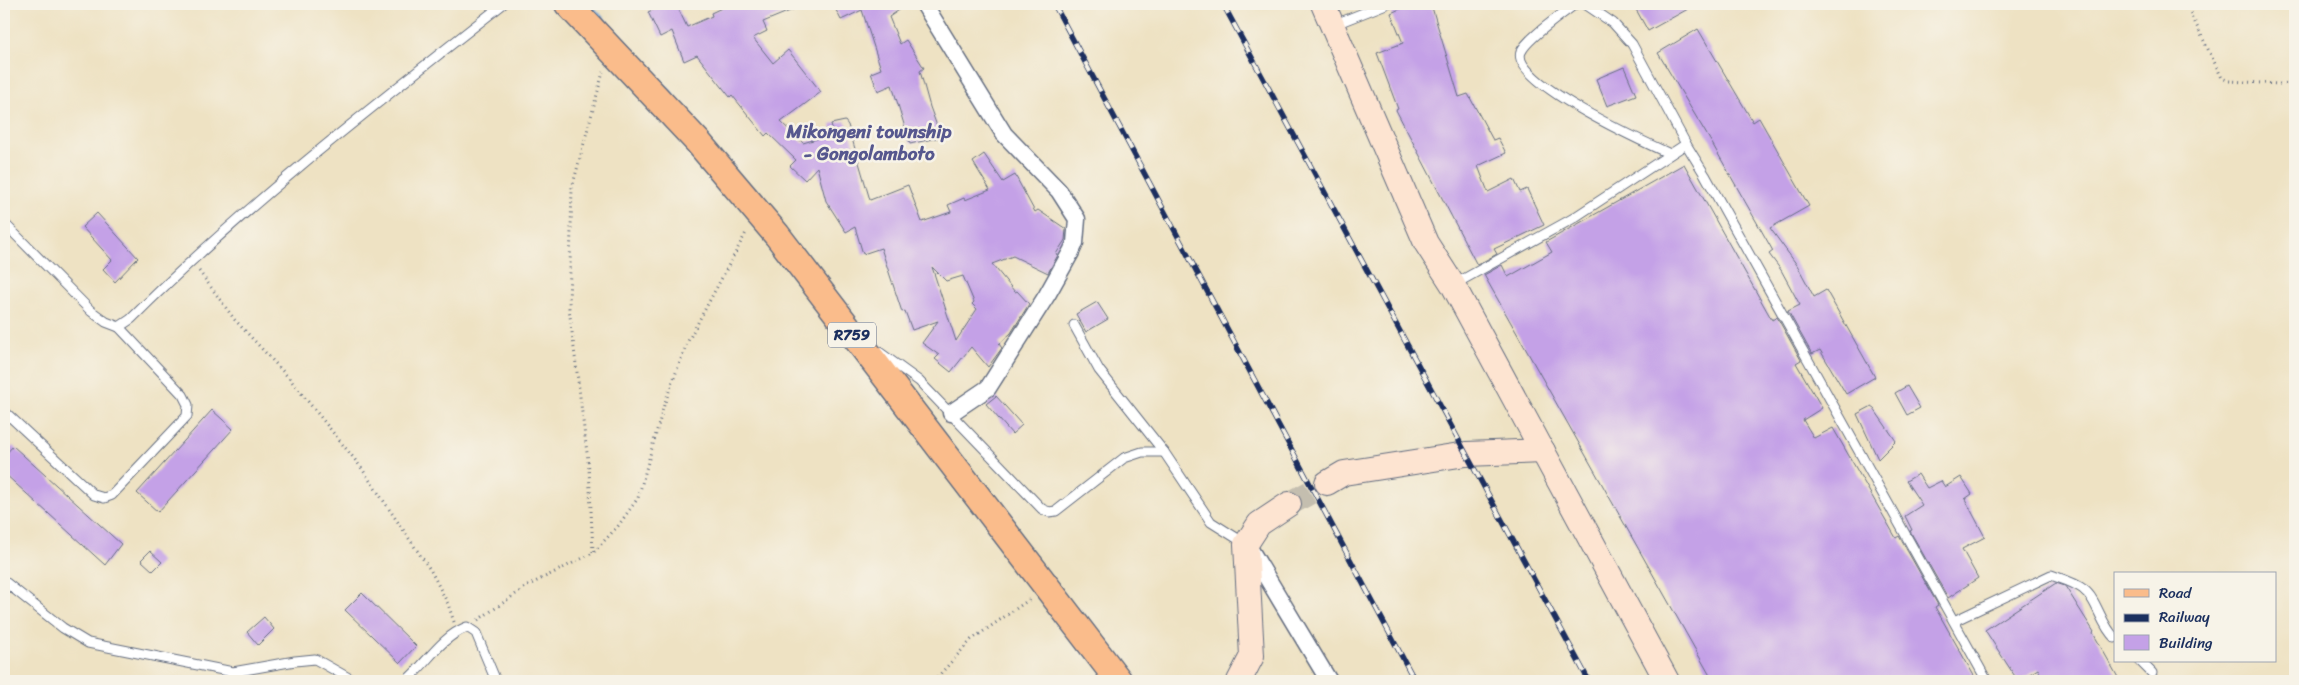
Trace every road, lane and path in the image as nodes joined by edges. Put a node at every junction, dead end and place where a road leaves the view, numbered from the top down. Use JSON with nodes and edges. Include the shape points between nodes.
{"nodes":[{"id":1,"x":503,"y":4,"type":"edge"},
{"id":2,"x":568,"y":4,"type":"edge"},
{"id":3,"x":924,"y":4,"type":"edge"},
{"id":4,"x":1323,"y":4,"type":"edge"},
{"id":5,"x":1386,"y":4,"type":"edge"},
{"id":6,"x":1576,"y":4,"type":"edge"},
{"id":7,"x":1585,"y":4,"type":"edge"},
{"id":8,"x":2186,"y":4,"type":"edge"},
{"id":9,"x":1333,"y":25,"type":"junction"},
{"id":10,"x":610,"y":48,"type":"junction"},
{"id":11,"x":2295,"y":85,"type":"edge"},
{"id":12,"x":1686,"y":144,"type":"junction"},
{"id":13,"x":1670,"y":154,"type":"junction"},
{"id":14,"x":758,"y":212,"type":"junction"},
{"id":15,"x":4,"y":222,"type":"edge"},
{"id":16,"x":191,"y":260,"type":"junction"},
{"id":17,"x":1453,"y":285,"type":"junction"},
{"id":18,"x":1074,"y":325,"type":"dead end"},
{"id":19,"x":119,"y":326,"type":"junction"},
{"id":20,"x":847,"y":328,"type":"junction"},
{"id":21,"x":4,"y":411,"type":"edge"},
{"id":22,"x":951,"y":413,"type":"junction"},
{"id":23,"x":1543,"y":451,"type":"junction"},
{"id":24,"x":1164,"y":452,"type":"junction"},
{"id":25,"x":1327,"y":483,"type":"tunnel mouth"},
{"id":26,"x":1289,"y":504,"type":"tunnel mouth"},
{"id":27,"x":1246,"y":544,"type":"junction"},
{"id":28,"x":592,"y":553,"type":"junction"},
{"id":29,"x":4,"y":581,"type":"edge"},
{"id":30,"x":1048,"y":587,"type":"junction"},
{"id":31,"x":1954,"y":622,"type":"junction"},
{"id":32,"x":468,"y":627,"type":"junction"},
{"id":33,"x":456,"y":631,"type":"junction"},
{"id":34,"x":2114,"y":637,"type":"edge"},
{"id":35,"x":2141,"y":662,"type":"edge"},
{"id":36,"x":2152,"y":672,"type":"dead end"},
{"id":37,"x":354,"y":681,"type":"edge"},
{"id":38,"x":406,"y":681,"type":"edge"},
{"id":39,"x":496,"y":681,"type":"edge"},
{"id":40,"x":934,"y":681,"type":"edge"},
{"id":41,"x":1119,"y":681,"type":"edge"},
{"id":42,"x":1239,"y":681,"type":"edge"},
{"id":43,"x":1329,"y":681,"type":"edge"},
{"id":44,"x":1667,"y":681,"type":"edge"},
{"id":45,"x":1987,"y":681,"type":"edge"}],
"edges":[{"from":1,"to":16,"type":"lane","via":[[368,111]]},
{"from":2,"to":10,"type":"main road","number":"R759"},
{"from":3,"to":22,"type":"street","via":[[1004,134],[1058,191],[1077,219],[1071,252],[988,388]]},
{"from":4,"to":9,"type":"street"},
{"from":5,"to":9,"type":"lane"},
{"from":6,"to":13,"type":"lane","via":[[1528,43],[1520,53],[1521,64],[1578,109]]},
{"from":7,"to":12,"type":"lane","via":[[1613,23],[1632,44]]},
{"from":8,"to":11,"type":"path","via":[[2222,78]]},
{"from":9,"to":17,"type":"street","via":[[1426,243]]},
{"from":10,"to":14,"type":"main road","number":"R759"},
{"from":10,"to":28,"type":"path","via":[[572,188],[569,308],[589,469]]},
{"from":12,"to":13,"type":"lane"},
{"from":12,"to":31,"type":"lane"},
{"from":13,"to":17,"type":"lane","via":[[1572,219]]},
{"from":14,"to":20,"type":"main road","number":"R759"},
{"from":14,"to":28,"type":"path","via":[[687,343],[664,405],[638,498],[618,526]]},
{"from":15,"to":19,"type":"lane","via":[[91,311],[106,322]]},
{"from":16,"to":19,"type":"lane","via":[[131,319]]},
{"from":16,"to":33,"type":"path","via":[[236,320],[289,378],[360,466],[431,571],[448,604]]},
{"from":17,"to":23,"type":"street"},
{"from":18,"to":24,"type":"lane","via":[[1099,370]]},
{"from":19,"to":21,"type":"lane","via":[[184,396],[188,405],[187,416],[112,495],[104,498],[94,495]]},
{"from":20,"to":22,"type":"lane","via":[[919,381]]},
{"from":20,"to":30,"type":"main road","number":"R759"},
{"from":22,"to":24,"type":"lane","via":[[1042,509],[1049,512],[1056,511],[1124,458],[1142,452]]},
{"from":23,"to":25,"type":"street","via":[[1466,454],[1344,472]]},
{"from":23,"to":44,"type":"street"},
{"from":24,"to":27,"type":"lane","via":[[1211,522]]},
{"from":26,"to":27,"type":"street","via":[[1259,524]]},
{"from":27,"to":42,"type":"street","via":[[1252,656]]},
{"from":27,"to":43,"type":"street"},
{"from":28,"to":32,"type":"path","via":[[529,585]]},
{"from":29,"to":37,"type":"lane","via":[[63,628],[88,643],[233,672],[315,660]]},
{"from":30,"to":40,"type":"path","via":[[971,640]]},
{"from":30,"to":41,"type":"main road","number":"R759"},
{"from":31,"to":34,"type":"lane","via":[[2051,575],[2083,588]]},
{"from":31,"to":45,"type":"lane"},
{"from":32,"to":33,"type":"lane"},
{"from":32,"to":39,"type":"lane","via":[[476,633]]},
{"from":33,"to":38,"type":"lane"},
{"from":35,"to":36,"type":"lane"}]}
